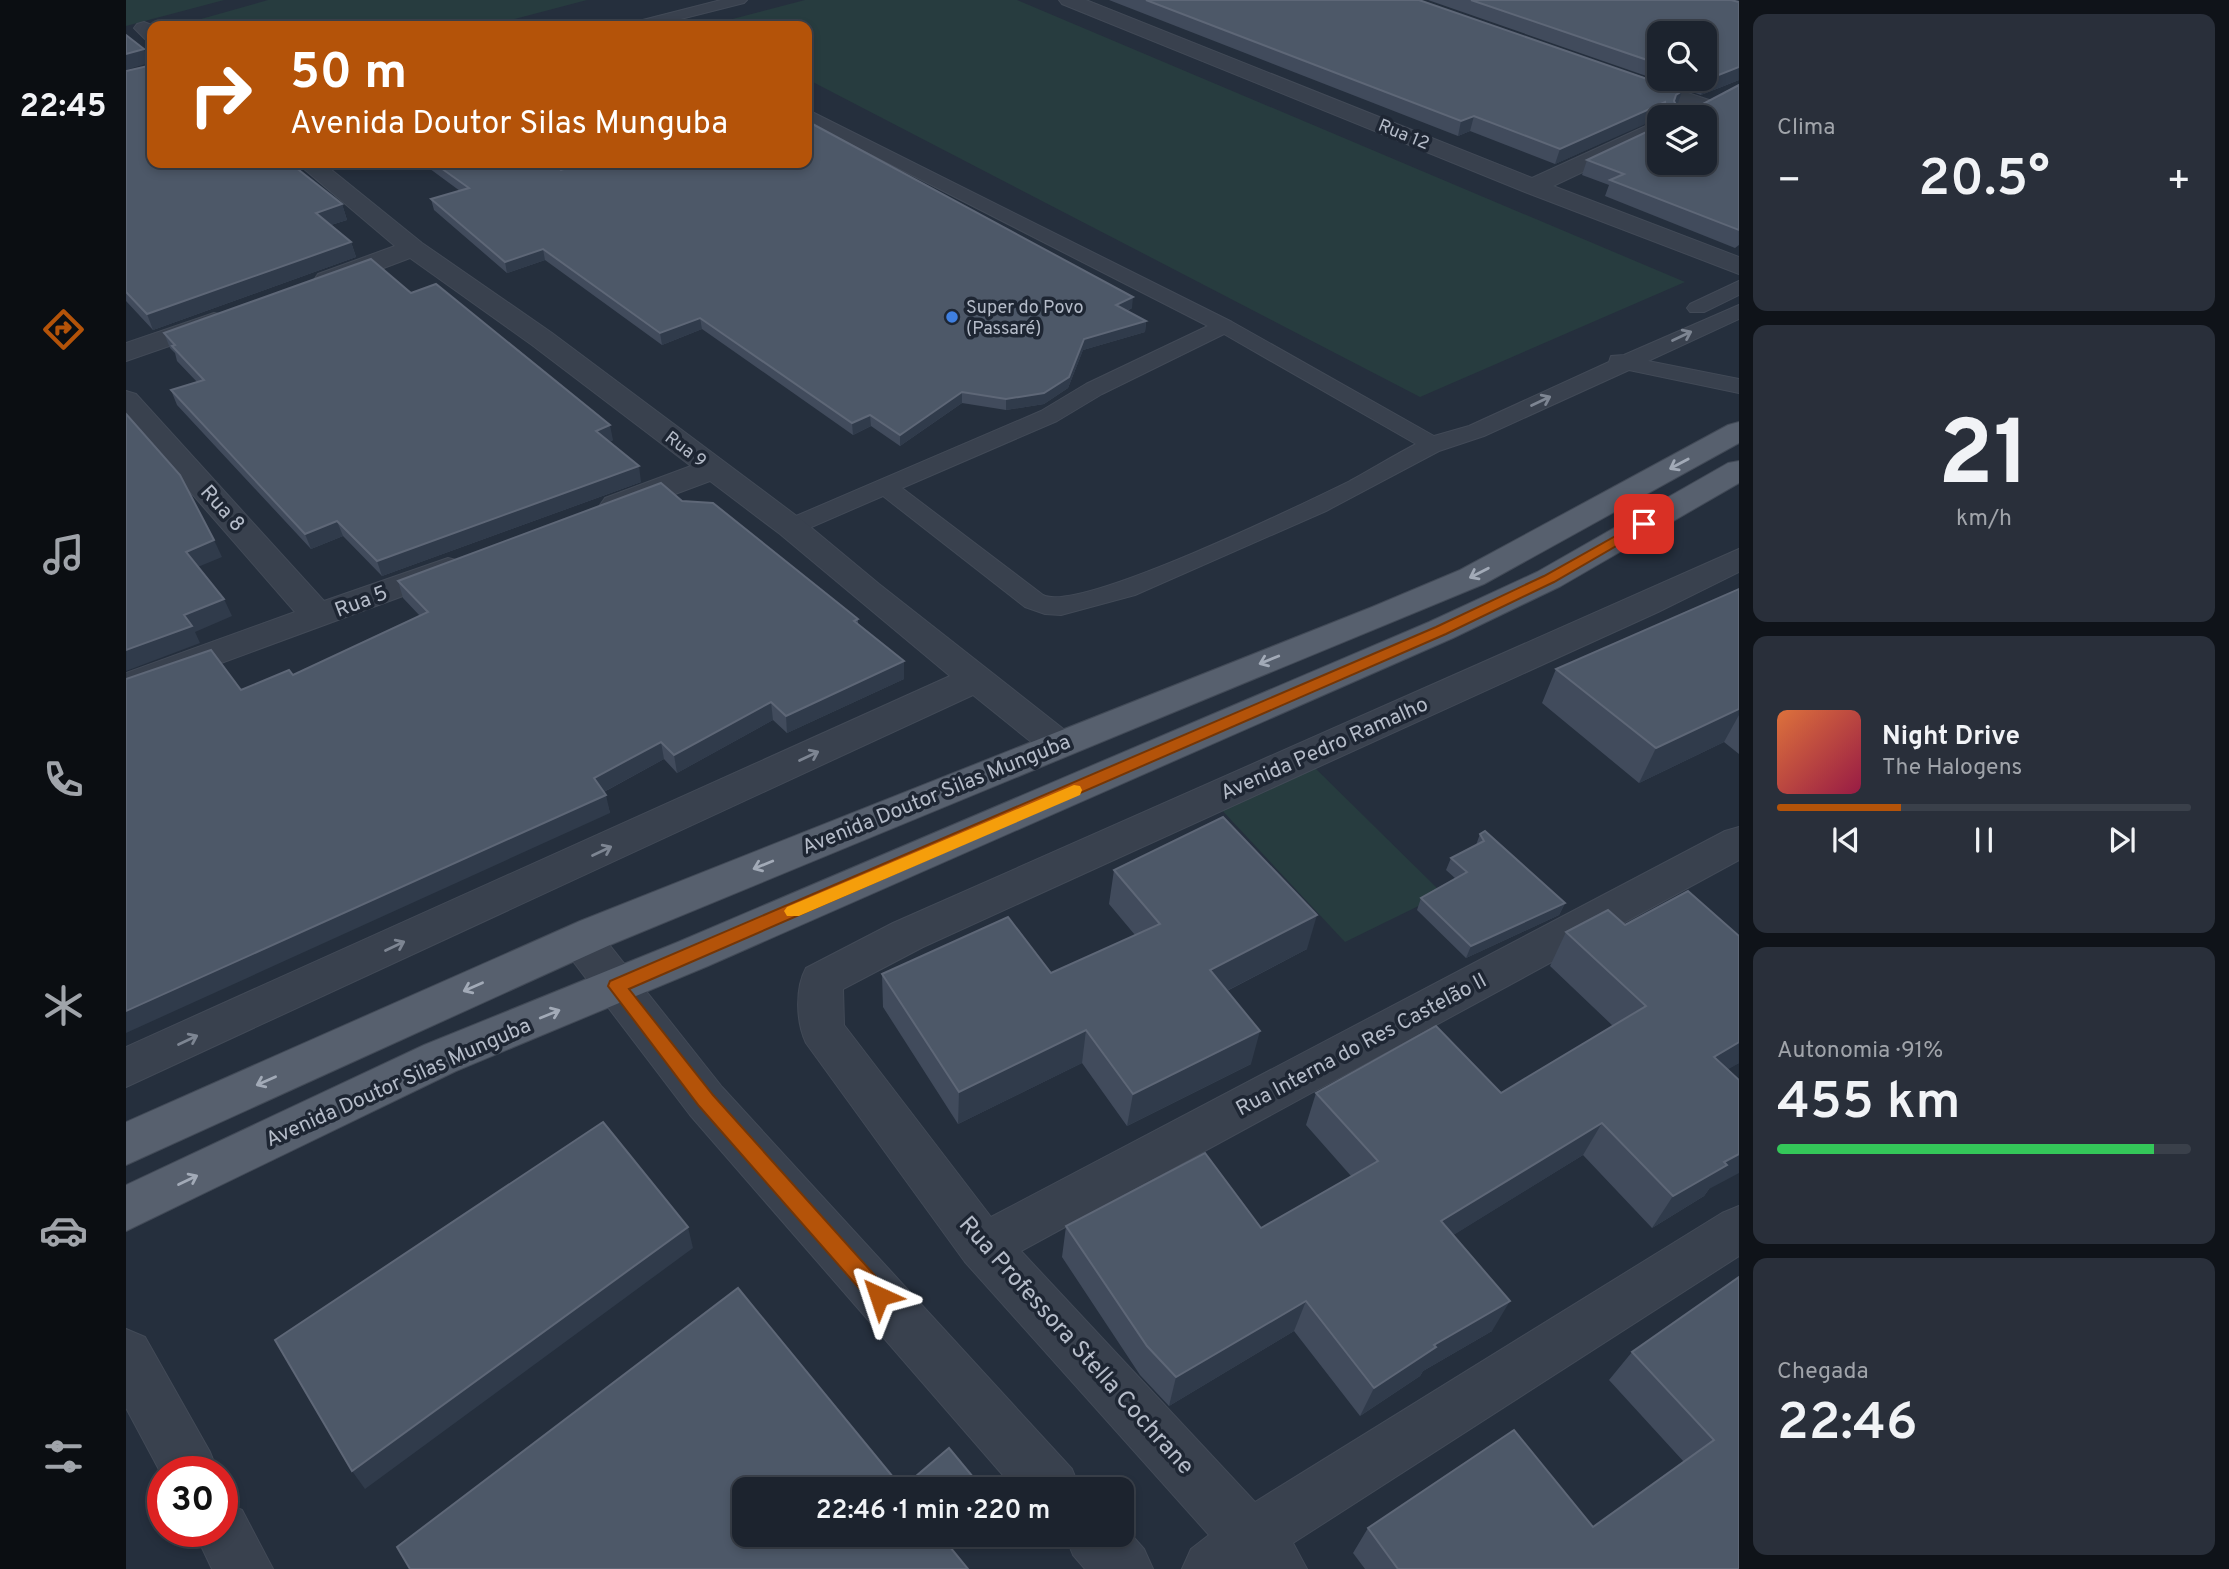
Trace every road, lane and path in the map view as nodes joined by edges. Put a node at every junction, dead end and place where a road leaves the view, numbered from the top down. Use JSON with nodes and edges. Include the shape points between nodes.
{"nodes":[{"id":1,"x":739,"y":0,"type":"edge"},
{"id":2,"x":1073,"y":0,"type":"edge"},
{"id":3,"x":656,"y":21,"type":"edge"},
{"id":4,"x":1613,"y":74,"type":"edge"},
{"id":5,"x":1727,"y":94,"type":"edge"},
{"id":6,"x":1701,"y":105,"type":"edge"},
{"id":7,"x":1706,"y":105,"type":"edge"},
{"id":8,"x":814,"y":118,"type":"dead end"},
{"id":9,"x":1647,"y":133,"type":"edge"},
{"id":10,"x":315,"y":168,"type":"edge"},
{"id":11,"x":1532,"y":187,"type":"junction"},
{"id":12,"x":413,"y":248,"type":"junction"},
{"id":13,"x":1739,"y":266,"type":"edge"},
{"id":14,"x":309,"y":286,"type":"edge"},
{"id":15,"x":1739,"y":287,"type":"edge"},
{"id":16,"x":244,"y":310,"type":"edge"},
{"id":17,"x":1739,"y":310,"type":"edge"},
{"id":18,"x":1218,"y":323,"type":"junction"},
{"id":19,"x":126,"y":353,"type":"edge"},
{"id":20,"x":1595,"y":356,"type":"junction"},
{"id":21,"x":1626,"y":362,"type":"junction"},
{"id":22,"x":1739,"y":386,"type":"edge"},
{"id":23,"x":126,"y":400,"type":"edge"},
{"id":24,"x":1739,"y":431,"type":"edge"},
{"id":25,"x":1443,"y":439,"type":"junction"},
{"id":26,"x":712,"y":469,"type":"junction"},
{"id":27,"x":1739,"y":470,"type":"edge"},
{"id":28,"x":879,"y":492,"type":"junction"},
{"id":29,"x":582,"y":518,"type":"edge"},
{"id":30,"x":791,"y":527,"type":"junction"},
{"id":31,"x":477,"y":558,"type":"edge"},
{"id":32,"x":1739,"y":559,"type":"edge"},
{"id":33,"x":320,"y":617,"type":"junction"},
{"id":34,"x":976,"y":679,"type":"junction"},
{"id":35,"x":126,"y":686,"type":"edge"},
{"id":36,"x":1058,"y":744,"type":"junction"},
{"id":37,"x":1739,"y":842,"type":"edge"},
{"id":38,"x":908,"y":935,"type":"joint"},
{"id":39,"x":581,"y":940,"type":"junction"},
{"id":40,"x":617,"y":986,"type":"junction"},
{"id":41,"x":126,"y":1068,"type":"edge"},
{"id":42,"x":126,"y":1144,"type":"edge"},
{"id":43,"x":126,"y":1209,"type":"edge"},
{"id":44,"x":1739,"y":1229,"type":"edge"},
{"id":45,"x":983,"y":1246,"type":"junction"},
{"id":46,"x":126,"y":1355,"type":"edge"},
{"id":47,"x":181,"y":1456,"type":"edge"},
{"id":48,"x":1041,"y":1477,"type":"edge"},
{"id":49,"x":232,"y":1547,"type":"edge"},
{"id":50,"x":1104,"y":1547,"type":"edge"},
{"id":51,"x":1246,"y":1559,"type":"edge"},
{"id":52,"x":244,"y":1569,"type":"edge"},
{"id":53,"x":1124,"y":1569,"type":"edge"}],
"edges":[{"from":1,"to":3,"type":"lane"},
{"from":2,"to":11,"type":"street","name":"Rua 12"},
{"from":4,"to":6,"type":"street"},
{"from":5,"to":7,"type":"street"},
{"from":8,"to":18,"type":"lane"},
{"from":9,"to":11,"type":"street"},
{"from":10,"to":12,"type":"street","name":"Rua 9"},
{"from":11,"to":13,"type":"street","name":"Rua 12"},
{"from":12,"to":14,"type":"street"},
{"from":12,"to":26,"type":"street","name":"Rua 9"},
{"from":15,"to":20,"type":"lane"},
{"from":16,"to":19,"type":"street"},
{"from":21,"to":17,"type":"lane","one_way":true},
{"from":18,"to":25,"type":"lane"},
{"from":18,"to":28,"type":"lane","via":[[1094,378],[1040,410],[955,444],[882,484]]},
{"from":20,"to":21,"type":"lane"},
{"from":20,"to":25,"type":"lane","via":[[1462,420]]},
{"from":21,"to":22,"type":"lane"},
{"from":25,"to":21,"type":"lane","one_way":true,"via":[[1476,431]]},
{"from":23,"to":33,"type":"street","name":"Rua 8"},
{"from":24,"to":36,"type":"main road","name":"Avenida Doutor Silas Munguba","one_way":true,"via":[[1472,576]]},
{"from":25,"to":28,"type":"lane","via":[[1362,484],[1242,540],[1147,581],[1064,606],[1034,601]]},
{"from":26,"to":29,"type":"street"},
{"from":26,"to":30,"type":"street","name":"Rua 9"},
{"from":27,"to":40,"type":"main road","name":"Avenida Doutor Silas Munguba","via":[[1549,579],[1441,631]]},
{"from":28,"to":30,"type":"lane"},
{"from":30,"to":34,"type":"street","name":"Rua 9"},
{"from":31,"to":33,"type":"street","name":"Rua 5"},
{"from":32,"to":38,"type":"street","name":"Avenida Pedro Ramalho"},
{"from":33,"to":35,"type":"street","name":"Rua 5"},
{"from":34,"to":36,"type":"street","name":"Rua 9"},
{"from":41,"to":34,"type":"street","one_way":true},
{"from":36,"to":39,"type":"main road","name":"Avenida Doutor Silas Munguba","one_way":true},
{"from":37,"to":45,"type":"street","name":"Rua Interna do Res Castelão II"},
{"from":38,"to":45,"type":"street","name":"Rua Professora Stella Cochrane","via":[[821,980],[822,1030]]},
{"from":39,"to":40,"type":"street"},
{"from":39,"to":42,"type":"main road","name":"Avenida Doutor Silas Munguba","one_way":true},
{"from":43,"to":40,"type":"main road","name":"Avenida Doutor Silas Munguba","one_way":true,"via":[[440,1058]]},
{"from":40,"to":48,"type":"street","via":[[706,1101]]},
{"from":44,"to":51,"type":"street"},
{"from":45,"to":51,"type":"street","name":"Rua Professora Stella Cochrane"},
{"from":46,"to":47,"type":"street"},
{"from":49,"to":52,"type":"street"},
{"from":50,"to":53,"type":"street"}]}
